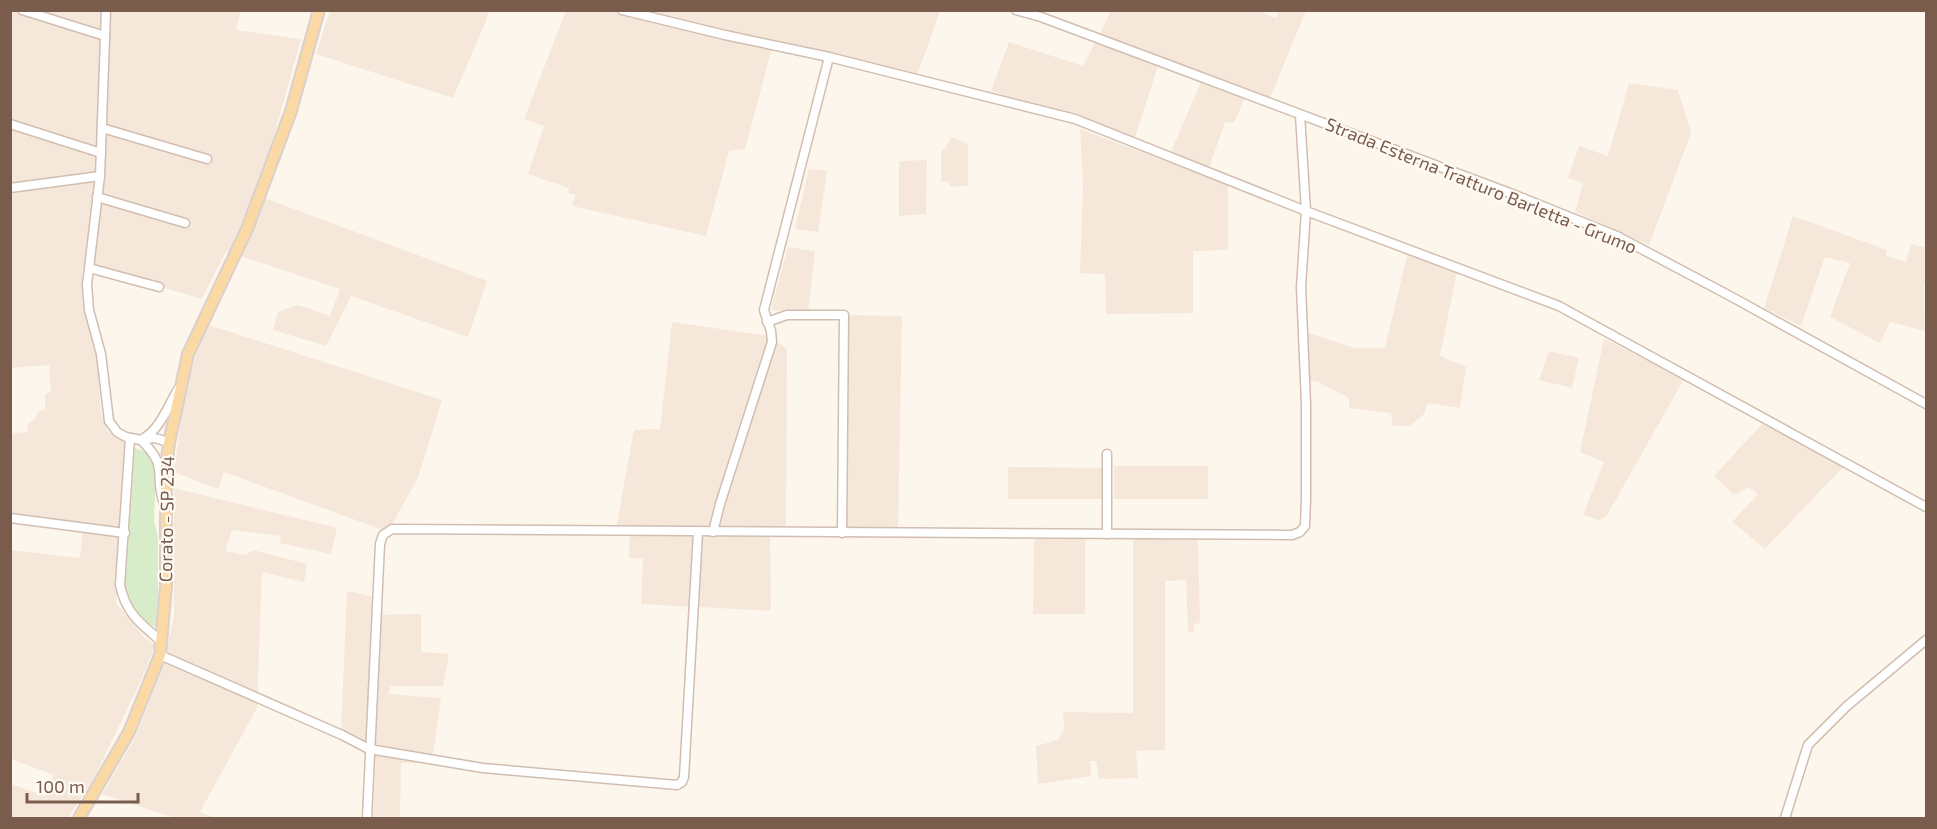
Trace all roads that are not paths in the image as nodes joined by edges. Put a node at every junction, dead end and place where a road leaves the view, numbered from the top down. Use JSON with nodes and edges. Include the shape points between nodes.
{"nodes":[{"id":1,"x":22,"y":10,"type":"edge"},
{"id":2,"x":106,"y":10,"type":"edge"},
{"id":3,"x":319,"y":10,"type":"edge"},
{"id":4,"x":622,"y":10,"type":"edge"},
{"id":5,"x":1016,"y":10,"type":"edge"},
{"id":6,"x":105,"y":36,"type":"junction"},
{"id":7,"x":830,"y":57,"type":"junction"},
{"id":8,"x":1300,"y":115,"type":"junction"},
{"id":9,"x":10,"y":124,"type":"edge"},
{"id":10,"x":102,"y":128,"type":"junction"},
{"id":11,"x":101,"y":153,"type":"junction"},
{"id":12,"x":207,"y":159,"type":"dead end"},
{"id":13,"x":100,"y":176,"type":"junction"},
{"id":14,"x":10,"y":188,"type":"edge"},
{"id":15,"x":97,"y":197,"type":"junction"},
{"id":16,"x":1306,"y":211,"type":"junction"},
{"id":17,"x":185,"y":223,"type":"dead end"},
{"id":18,"x":89,"y":268,"type":"junction"},
{"id":19,"x":159,"y":288,"type":"dead end"},
{"id":20,"x":767,"y":322,"type":"junction"},
{"id":21,"x":181,"y":384,"type":"junction"},
{"id":22,"x":1926,"y":404,"type":"edge"},
{"id":23,"x":130,"y":438,"type":"junction"},
{"id":24,"x":141,"y":440,"type":"junction"},
{"id":25,"x":169,"y":443,"type":"junction"},
{"id":26,"x":1107,"y":454,"type":"dead end"},
{"id":27,"x":165,"y":507,"type":"junction"},
{"id":28,"x":1926,"y":507,"type":"edge"},
{"id":29,"x":10,"y":518,"type":"edge"},
{"id":30,"x":698,"y":532,"type":"junction"},
{"id":31,"x":712,"y":532,"type":"junction"},
{"id":32,"x":125,"y":533,"type":"junction"},
{"id":33,"x":842,"y":533,"type":"junction"},
{"id":34,"x":1107,"y":534,"type":"junction"},
{"id":35,"x":1926,"y":640,"type":"edge"},
{"id":36,"x":162,"y":642,"type":"junction"},
{"id":37,"x":160,"y":656,"type":"junction"},
{"id":38,"x":369,"y":749,"type":"junction"},
{"id":39,"x":79,"y":819,"type":"edge"},
{"id":40,"x":367,"y":819,"type":"edge"},
{"id":41,"x":1785,"y":819,"type":"edge"}],
"edges":[{"from":1,"to":6,"type":"street"},
{"from":2,"to":6,"type":"street"},
{"from":3,"to":21,"type":"main road","name":"Corato - SP 234","via":[[287,122],[247,229],[188,354]]},
{"from":4,"to":7,"type":"street"},
{"from":5,"to":8,"type":"street","name":"Strada Esterna Tratturo Barletta - Grumo"},
{"from":6,"to":10,"type":"street"},
{"from":7,"to":16,"type":"street","via":[[1075,119]]},
{"from":7,"to":20,"type":"street","via":[[764,310]]},
{"from":8,"to":16,"type":"street"},
{"from":8,"to":22,"type":"street","name":"Strada Esterna Tratturo Barletta - Grumo","via":[[1617,236]]},
{"from":9,"to":11,"type":"street"},
{"from":10,"to":11,"type":"street"},
{"from":10,"to":12,"type":"street"},
{"from":11,"to":13,"type":"street"},
{"from":13,"to":14,"type":"street"},
{"from":13,"to":15,"type":"street"},
{"from":15,"to":17,"type":"street"},
{"from":15,"to":18,"type":"street"},
{"from":16,"to":28,"type":"street","via":[[1558,306]]},
{"from":16,"to":34,"type":"street","via":[[1300,287],[1306,404],[1305,526],[1292,535]]},
{"from":18,"to":19,"type":"street"},
{"from":18,"to":23,"type":"street","via":[[88,297],[101,354],[109,421],[117,432]]},
{"from":20,"to":31,"type":"street","via":[[772,342]]},
{"from":20,"to":33,"type":"street","via":[[787,315],[844,315]]},
{"from":21,"to":24,"type":"street","via":[[158,426]]},
{"from":21,"to":25,"type":"main road","name":"Corato - SP 234"},
{"from":23,"to":24,"type":"street"},
{"from":23,"to":32,"type":"street"},
{"from":24,"to":25,"type":"street","via":[[154,438]]},
{"from":24,"to":27,"type":"street","via":[[154,453],[160,467],[159,492]]},
{"from":25,"to":27,"type":"main road","name":"Corato - SP 234"},
{"from":26,"to":34,"type":"street"},
{"from":27,"to":36,"type":"main road","name":"Corato - SP 234"},
{"from":29,"to":32,"type":"street"},
{"from":30,"to":31,"type":"street"},
{"from":30,"to":38,"type":"street","via":[[392,529],[380,543]]},
{"from":30,"to":38,"type":"street","via":[[682,782],[669,785],[483,768]]},
{"from":31,"to":33,"type":"street"},
{"from":32,"to":36,"type":"street","via":[[120,585],[123,602],[136,620]]},
{"from":33,"to":34,"type":"street"},
{"from":35,"to":41,"type":"street","via":[[1847,706],[1808,745]]},
{"from":36,"to":37,"type":"main road","name":"Corato - SP 234"},
{"from":37,"to":38,"type":"street"},
{"from":37,"to":39,"type":"main road","name":"Corato - SP 234","via":[[129,732]]},
{"from":38,"to":40,"type":"street"}]}
